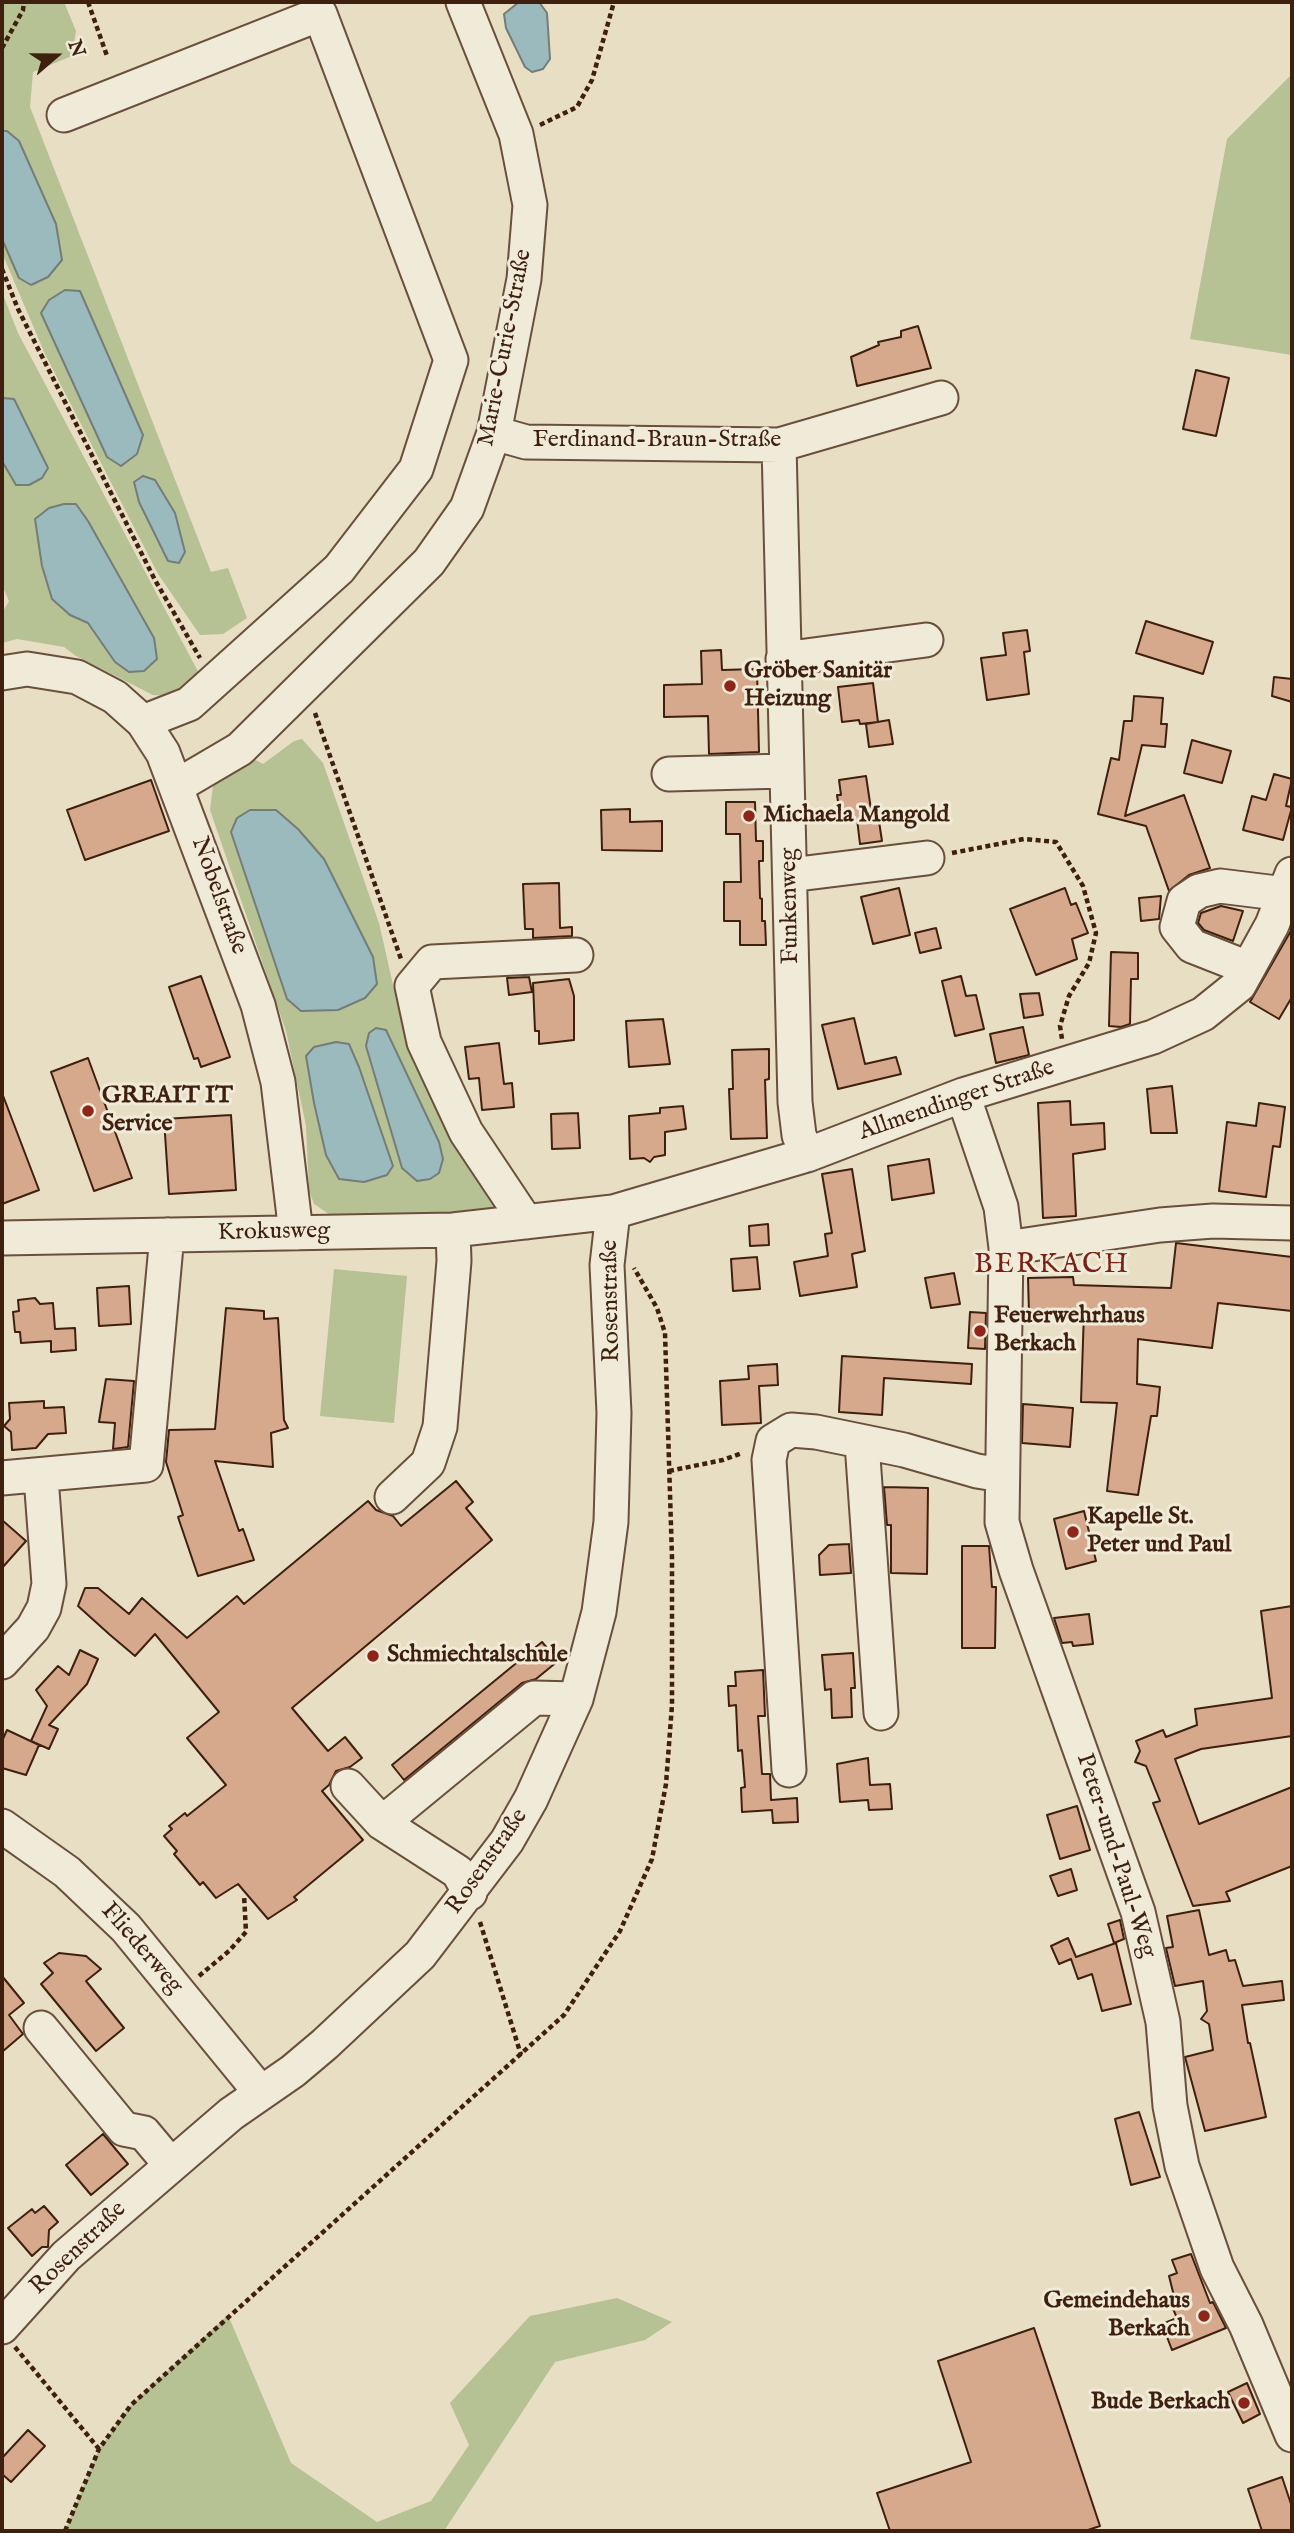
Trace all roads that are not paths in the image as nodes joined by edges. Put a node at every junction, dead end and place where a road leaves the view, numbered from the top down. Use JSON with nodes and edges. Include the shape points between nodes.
{"nodes":[{"id":1,"x":463,"y":2,"type":"edge"},
{"id":2,"x":64,"y":115,"type":"dead end"},
{"id":3,"x":942,"y":398,"type":"dead end"},
{"id":4,"x":494,"y":433,"type":"junction"},
{"id":5,"x":779,"y":445,"type":"junction"},
{"id":6,"x":926,"y":640,"type":"dead end"},
{"id":7,"x":783,"y":659,"type":"junction"},
{"id":8,"x":2,"y":673,"type":"edge"},
{"id":9,"x":143,"y":722,"type":"junction"},
{"id":10,"x":785,"y":771,"type":"junction"},
{"id":11,"x":669,"y":774,"type":"dead end"},
{"id":12,"x":177,"y":786,"type":"junction"},
{"id":13,"x":927,"y":858,"type":"road end"},
{"id":14,"x":790,"y":875,"type":"junction"},
{"id":15,"x":1289,"y":884,"type":"edge"},
{"id":16,"x":576,"y":956,"type":"dead end"},
{"id":17,"x":1248,"y":968,"type":"junction"},
{"id":18,"x":963,"y":1095,"type":"junction"},
{"id":19,"x":807,"y":1155,"type":"junction"},
{"id":20,"x":613,"y":1212,"type":"junction"},
{"id":21,"x":536,"y":1221,"type":"junction"},
{"id":22,"x":1292,"y":1223,"type":"edge"},
{"id":23,"x":453,"y":1230,"type":"junction"},
{"id":24,"x":296,"y":1233,"type":"junction"},
{"id":25,"x":167,"y":1235,"type":"junction"},
{"id":26,"x":2,"y":1238,"type":"edge"},
{"id":27,"x":1006,"y":1248,"type":"junction"},
{"id":28,"x":862,"y":1443,"type":"junction"},
{"id":29,"x":1002,"y":1475,"type":"junction"},
{"id":30,"x":41,"y":1477,"type":"junction"},
{"id":31,"x":2,"y":1478,"type":"edge"},
{"id":32,"x":392,"y":1496,"type":"dead end"},
{"id":33,"x":2,"y":1662,"type":"edge"},
{"id":34,"x":576,"y":1699,"type":"junction"},
{"id":35,"x":881,"y":1713,"type":"dead end"},
{"id":36,"x":789,"y":1770,"type":"dead end"},
{"id":37,"x":348,"y":1786,"type":"dead end"},
{"id":38,"x":382,"y":1823,"type":"junction"},
{"id":39,"x":2,"y":1826,"type":"edge"},
{"id":40,"x":470,"y":1893,"type":"junction"},
{"id":41,"x":41,"y":2028,"type":"dead end"},
{"id":42,"x":261,"y":2093,"type":"junction"},
{"id":43,"x":170,"y":2164,"type":"junction"},
{"id":44,"x":6,"y":2335,"type":"edge"},
{"id":45,"x":1292,"y":2435,"type":"edge"}],
"edges":[{"from":1,"to":4,"type":"street","name":"Marie-Curie-Straße","via":[[516,134],[530,205],[524,279]]},
{"from":2,"to":9,"type":"street","via":[[320,14],[452,360],[416,469],[339,569],[189,704]]},
{"from":3,"to":5,"type":"street","name":"Ferdinand-Braun-Straße"},
{"from":4,"to":5,"type":"street","name":"Ferdinand-Braun-Straße","via":[[526,442]]},
{"from":4,"to":12,"type":"street","name":"Marie-Curie-Straße","via":[[467,508],[429,562],[240,748]]},
{"from":5,"to":7,"type":"street","name":"Funkenweg"},
{"from":6,"to":7,"type":"street"},
{"from":7,"to":10,"type":"street","name":"Funkenweg"},
{"from":8,"to":9,"type":"street","name":"Nobelstraße","via":[[27,669],[77,677],[115,697]]},
{"from":9,"to":12,"type":"street","name":"Nobelstraße"},
{"from":10,"to":11,"type":"street"},
{"from":10,"to":14,"type":"street","name":"Funkenweg"},
{"from":12,"to":24,"type":"street","name":"Nobelstraße","via":[[258,1005],[278,1082]]},
{"from":13,"to":14,"type":"street"},
{"from":14,"to":19,"type":"street","name":"Funkenweg","via":[[795,1102]]},
{"from":15,"to":17,"type":"street","name":"Allmendinger Straße"},
{"from":15,"to":17,"type":"street","via":[[1220,886],[1184,901],[1177,928],[1192,946]]},
{"from":16,"to":21,"type":"street","via":[[432,962],[412,986],[424,1042],[466,1132]]},
{"from":17,"to":18,"type":"street","name":"Allmendinger Straße","via":[[1239,985],[1203,1014],[1153,1037]]},
{"from":18,"to":19,"type":"street","name":"Allmendinger Straße"},
{"from":18,"to":27,"type":"street","name":"Peter-und-Paul-Weg","via":[[1002,1207]]},
{"from":19,"to":20,"type":"street","name":"Allmendinger Straße"},
{"from":20,"to":21,"type":"street","name":"Allmendinger Straße"},
{"from":20,"to":34,"type":"street","name":"Rosenstraße","via":[[607,1265],[614,1413],[611,1522],[599,1612]]},
{"from":21,"to":23,"type":"street","name":"Krokusweg"},
{"from":22,"to":27,"type":"street","via":[[1160,1225]]},
{"from":23,"to":24,"type":"street","name":"Krokusweg"},
{"from":23,"to":32,"type":"street","via":[[440,1427],[428,1463]]},
{"from":24,"to":25,"type":"street","name":"Krokusweg"},
{"from":25,"to":26,"type":"street","name":"Krokusweg"},
{"from":25,"to":30,"type":"street","via":[[146,1465]]},
{"from":27,"to":29,"type":"street","name":"Peter-und-Paul-Weg"},
{"from":28,"to":29,"type":"street"},
{"from":28,"to":35,"type":"street"},
{"from":28,"to":36,"type":"street","via":[[791,1430],[773,1441],[769,1460]]},
{"from":29,"to":45,"type":"street","name":"Peter-und-Paul-Weg","via":[[1002,1522],[1016,1570],[1138,1912],[1163,2022],[1170,2106],[1182,2166],[1217,2268]]},
{"from":30,"to":31,"type":"street"},
{"from":30,"to":33,"type":"street","via":[[48,1584],[44,1608],[33,1628]]},
{"from":34,"to":38,"type":"street","via":[[534,1698]]},
{"from":34,"to":40,"type":"street","name":"Rosenstraße","via":[[531,1799],[508,1841]]},
{"from":37,"to":38,"type":"street"},
{"from":38,"to":40,"type":"street","via":[[458,1872]]},
{"from":39,"to":42,"type":"street","name":"Fliederweg","via":[[67,1872],[126,1928]]},
{"from":40,"to":42,"type":"street","name":"Rosenstraße","via":[[420,1955],[325,2044]]},
{"from":41,"to":43,"type":"street","via":[[124,2129],[144,2133]]},
{"from":42,"to":43,"type":"street","name":"Rosenstraße"},
{"from":43,"to":44,"type":"street","name":"Rosenstraße","via":[[79,2229],[66,2256]]}]}
